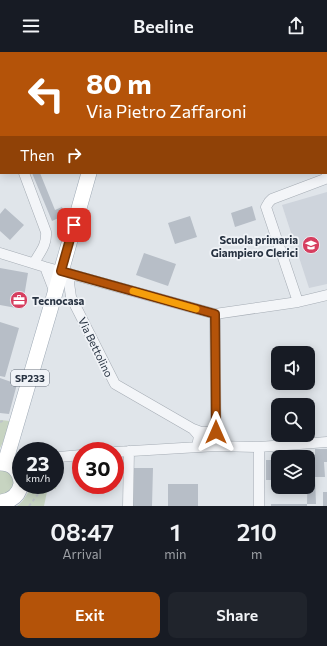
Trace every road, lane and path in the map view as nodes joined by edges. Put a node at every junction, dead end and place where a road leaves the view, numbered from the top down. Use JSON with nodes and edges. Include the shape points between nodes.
{"nodes":[{"id":1,"x":24,"y":174,"type":"edge"},
{"id":2,"x":89,"y":174,"type":"edge"},
{"id":3,"x":327,"y":175,"type":"edge"},
{"id":4,"x":0,"y":253,"type":"edge"},
{"id":5,"x":34,"y":263,"type":"junction"},
{"id":6,"x":45,"y":267,"type":"junction"},
{"id":7,"x":66,"y":272,"type":"junction"},
{"id":8,"x":55,"y":293,"type":"junction"},
{"id":9,"x":327,"y":295,"type":"edge"},
{"id":10,"x":298,"y":302,"type":"junction"},
{"id":11,"x":215,"y":314,"type":"junction"},
{"id":12,"x":193,"y":428,"type":"junction"},
{"id":13,"x":216,"y":432,"type":"junction"},
{"id":14,"x":327,"y":442,"type":"edge"},
{"id":15,"x":216,"y":446,"type":"junction"},
{"id":16,"x":198,"y":447,"type":"junction"},
{"id":17,"x":259,"y":447,"type":"junction"},
{"id":18,"x":124,"y":451,"type":"edge"},
{"id":19,"x":129,"y":451,"type":"junction"},
{"id":20,"x":2,"y":463,"type":"edge"},
{"id":21,"x":12,"y":467,"type":"edge"},
{"id":22,"x":18,"y":494,"type":"edge"},
{"id":23,"x":38,"y":494,"type":"edge"},
{"id":24,"x":0,"y":502,"type":"edge"},
{"id":25,"x":29,"y":506,"type":"edge"},
{"id":26,"x":128,"y":506,"type":"edge"},
{"id":27,"x":259,"y":506,"type":"edge"}],
"edges":[{"from":1,"to":5,"type":"street","via":[[47,238]]},
{"from":2,"to":7,"type":"main road","number":"SP233"},
{"from":3,"to":10,"type":"street","via":[[325,179],[272,199],[266,207]]},
{"from":4,"to":5,"type":"street"},
{"from":5,"to":6,"type":"street"},
{"from":6,"to":7,"type":"street"},
{"from":6,"to":8,"type":"street"},
{"from":7,"to":8,"type":"main road","number":"SP233"},
{"from":7,"to":11,"type":"street"},
{"from":7,"to":12,"type":"street","name":"Via Bettolino","via":[[71,297],[115,384]]},
{"from":8,"to":20,"type":"main road","number":"SP233"},
{"from":9,"to":10,"type":"street"},
{"from":10,"to":11,"type":"street"},
{"from":11,"to":13,"type":"street"},
{"from":12,"to":13,"type":"street","name":"Via Bettolino","via":[[201,432]]},
{"from":12,"to":16,"type":"street","via":[[198,436]]},
{"from":13,"to":15,"type":"street"},
{"from":14,"to":17,"type":"street"},
{"from":15,"to":16,"type":"street"},
{"from":15,"to":17,"type":"street"},
{"from":16,"to":19,"type":"street"},
{"from":17,"to":27,"type":"street"},
{"from":18,"to":19,"type":"street"},
{"from":19,"to":26,"type":"street"},
{"from":20,"to":21,"type":"main road"},
{"from":22,"to":24,"type":"main road","via":[[6,502]]},
{"from":23,"to":25,"type":"path"}]}
